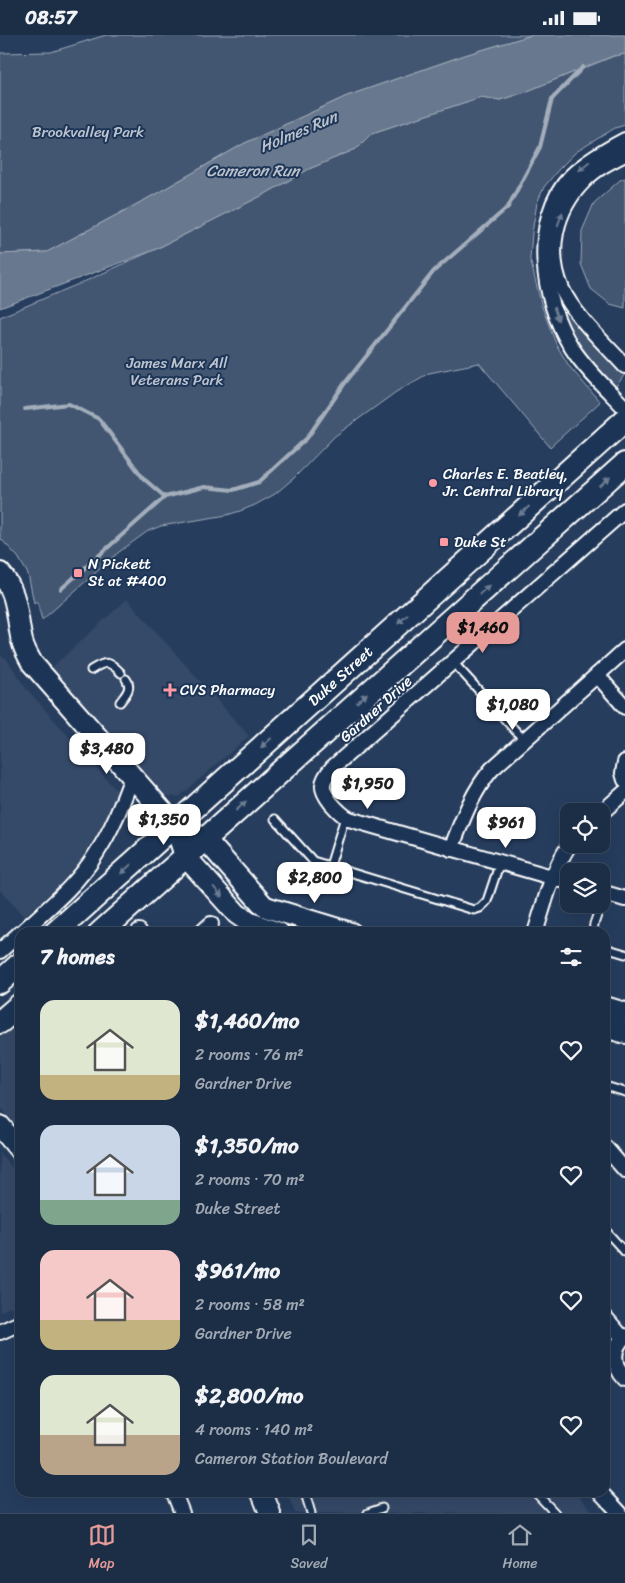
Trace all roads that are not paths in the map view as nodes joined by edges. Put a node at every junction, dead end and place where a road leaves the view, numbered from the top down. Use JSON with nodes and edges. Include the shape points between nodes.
{"nodes":[{"id":1,"x":625,"y":140,"type":"edge"},
{"id":2,"x":625,"y":154,"type":"edge"},
{"id":3,"x":625,"y":366,"type":"edge"},
{"id":4,"x":625,"y":408,"type":"edge"},
{"id":5,"x":625,"y":420,"type":"edge"},
{"id":6,"x":625,"y":464,"type":"edge"},
{"id":7,"x":625,"y":510,"type":"edge"},
{"id":8,"x":0,"y":573,"type":"edge"},
{"id":9,"x":625,"y":650,"type":"edge"},
{"id":10,"x":453,"y":661,"type":"junction"},
{"id":11,"x":91,"y":670,"type":"dead end"},
{"id":12,"x":121,"y":673,"type":"dead end"},
{"id":13,"x":597,"y":675,"type":"junction"},
{"id":14,"x":126,"y":679,"type":"dead end"},
{"id":15,"x":120,"y":702,"type":"dead end"},
{"id":16,"x":625,"y":707,"type":"edge"},
{"id":17,"x":524,"y":740,"type":"junction"},
{"id":18,"x":625,"y":762,"type":"edge"},
{"id":19,"x":132,"y":777,"type":"junction"},
{"id":20,"x":625,"y":780,"type":"edge"},
{"id":21,"x":625,"y":792,"type":"edge"},
{"id":22,"x":610,"y":805,"type":"edge"},
{"id":23,"x":345,"y":817,"type":"junction"},
{"id":24,"x":275,"y":819,"type":"dead end"},
{"id":25,"x":175,"y":825,"type":"junction"},
{"id":26,"x":204,"y":839,"type":"junction"},
{"id":27,"x":451,"y":849,"type":"junction"},
{"id":28,"x":564,"y":853,"type":"edge"},
{"id":29,"x":185,"y":855,"type":"junction"},
{"id":30,"x":500,"y":862,"type":"junction"},
{"id":31,"x":330,"y":866,"type":"junction"},
{"id":32,"x":552,"y":877,"type":"junction"},
{"id":33,"x":560,"y":879,"type":"edge"},
{"id":34,"x":610,"y":898,"type":"edge"},
{"id":35,"x":625,"y":899,"type":"edge"},
{"id":36,"x":597,"y":913,"type":"edge"},
{"id":37,"x":27,"y":927,"type":"edge"},
{"id":38,"x":62,"y":927,"type":"edge"},
{"id":39,"x":107,"y":927,"type":"edge"},
{"id":40,"x":262,"y":927,"type":"edge"},
{"id":41,"x":330,"y":927,"type":"edge"},
{"id":42,"x":537,"y":927,"type":"edge"},
{"id":43,"x":594,"y":927,"type":"edge"},
{"id":44,"x":15,"y":938,"type":"edge"},
{"id":45,"x":610,"y":950,"type":"edge"},
{"id":46,"x":0,"y":951,"type":"edge"},
{"id":47,"x":625,"y":954,"type":"edge"},
{"id":48,"x":15,"y":968,"type":"edge"},
{"id":49,"x":0,"y":982,"type":"edge"},
{"id":50,"x":610,"y":1008,"type":"edge"},
{"id":51,"x":15,"y":1009,"type":"edge"},
{"id":52,"x":625,"y":1013,"type":"edge"},
{"id":53,"x":0,"y":1022,"type":"edge"},
{"id":54,"x":610,"y":1028,"type":"edge"},
{"id":55,"x":625,"y":1033,"type":"edge"},
{"id":56,"x":610,"y":1088,"type":"edge"},
{"id":57,"x":625,"y":1092,"type":"edge"},
{"id":58,"x":0,"y":1126,"type":"edge"},
{"id":59,"x":15,"y":1144,"type":"edge"},
{"id":60,"x":610,"y":1153,"type":"edge"},
{"id":61,"x":625,"y":1170,"type":"edge"},
{"id":62,"x":610,"y":1236,"type":"edge"},
{"id":63,"x":625,"y":1252,"type":"edge"},
{"id":64,"x":610,"y":1322,"type":"edge"},
{"id":65,"x":15,"y":1326,"type":"edge"},
{"id":66,"x":0,"y":1333,"type":"edge"},
{"id":67,"x":624,"y":1337,"type":"edge"},
{"id":68,"x":625,"y":1379,"type":"edge"},
{"id":69,"x":176,"y":1497,"type":"edge"},
{"id":70,"x":264,"y":1497,"type":"edge"},
{"id":71,"x":306,"y":1497,"type":"edge"},
{"id":72,"x":540,"y":1497,"type":"edge"},
{"id":73,"x":605,"y":1497,"type":"edge"},
{"id":74,"x":382,"y":1508,"type":"dead end"},
{"id":75,"x":182,"y":1513,"type":"edge"},
{"id":76,"x":270,"y":1513,"type":"edge"},
{"id":77,"x":311,"y":1513,"type":"edge"},
{"id":78,"x":368,"y":1513,"type":"edge"},
{"id":79,"x":555,"y":1513,"type":"edge"},
{"id":80,"x":620,"y":1513,"type":"edge"}],
"edges":[{"from":1,"to":4,"type":"street","one_way":true,"via":[[594,157],[565,184],[546,225],[544,255],[547,281],[561,329],[590,371]]},
{"from":3,"to":2,"type":"street","one_way":true,"via":[[582,319],[567,297],[554,257],[554,239],[560,215],[573,194],[584,180]]},
{"from":5,"to":25,"type":"main road","name":"Duke Street","one_way":true},
{"from":26,"to":6,"type":"main road","name":"Duke Street","one_way":true},
{"from":7,"to":10,"type":"street","name":"Gardner Drive"},
{"from":8,"to":19,"type":"street","via":[[17,605],[22,641],[32,663]]},
{"from":9,"to":13,"type":"street"},
{"from":10,"to":17,"type":"lane"},
{"from":10,"to":23,"type":"street","name":"Gardner Drive","via":[[325,777],[323,792]]},
{"from":11,"to":12,"type":"lane","via":[[108,663]]},
{"from":13,"to":16,"type":"street"},
{"from":13,"to":17,"type":"street"},
{"from":14,"to":15,"type":"lane","via":[[129,689]]},
{"from":17,"to":27,"type":"street","via":[[484,779],[467,809]]},
{"from":18,"to":20,"type":"street"},
{"from":19,"to":25,"type":"street"},
{"from":19,"to":37,"type":"street","via":[[115,822],[95,856],[71,887]]},
{"from":21,"to":22,"type":"street"},
{"from":23,"to":27,"type":"street","name":"Gardner Drive"},
{"from":23,"to":31,"type":"lane"},
{"from":24,"to":31,"type":"lane","via":[[313,861]]},
{"from":25,"to":26,"type":"street"},
{"from":25,"to":29,"type":"street"},
{"from":25,"to":38,"type":"main road","name":"Duke Street","one_way":true},
{"from":26,"to":29,"type":"main road","name":"Duke Street"},
{"from":26,"to":41,"type":"street","via":[[269,909]]},
{"from":27,"to":30,"type":"street","name":"Gardner Drive"},
{"from":28,"to":32,"type":"street"},
{"from":29,"to":39,"type":"main road","name":"Duke Street"},
{"from":29,"to":40,"type":"street","one_way":true,"via":[[241,918]]},
{"from":30,"to":31,"type":"lane","via":[[487,901],[474,909]]},
{"from":30,"to":32,"type":"street","name":"Gardner Drive"},
{"from":32,"to":33,"type":"street","name":"Gardner Drive"},
{"from":32,"to":42,"type":"street"},
{"from":34,"to":35,"type":"street"},
{"from":36,"to":43,"type":"lane"},
{"from":44,"to":46,"type":"street"},
{"from":45,"to":47,"type":"lane"},
{"from":48,"to":49,"type":"main road"},
{"from":50,"to":52,"type":"street"},
{"from":51,"to":53,"type":"main road"},
{"from":54,"to":55,"type":"street"},
{"from":56,"to":57,"type":"lane"},
{"from":58,"to":59,"type":"street"},
{"from":60,"to":61,"type":"street"},
{"from":62,"to":63,"type":"lane"},
{"from":64,"to":67,"type":"street"},
{"from":65,"to":66,"type":"street"},
{"from":67,"to":68,"type":"street","via":[[615,1357],[618,1370]]},
{"from":69,"to":75,"type":"street"},
{"from":70,"to":76,"type":"street"},
{"from":71,"to":77,"type":"lane"},
{"from":72,"to":79,"type":"lane"},
{"from":73,"to":80,"type":"street"},
{"from":74,"to":78,"type":"lane"}]}
